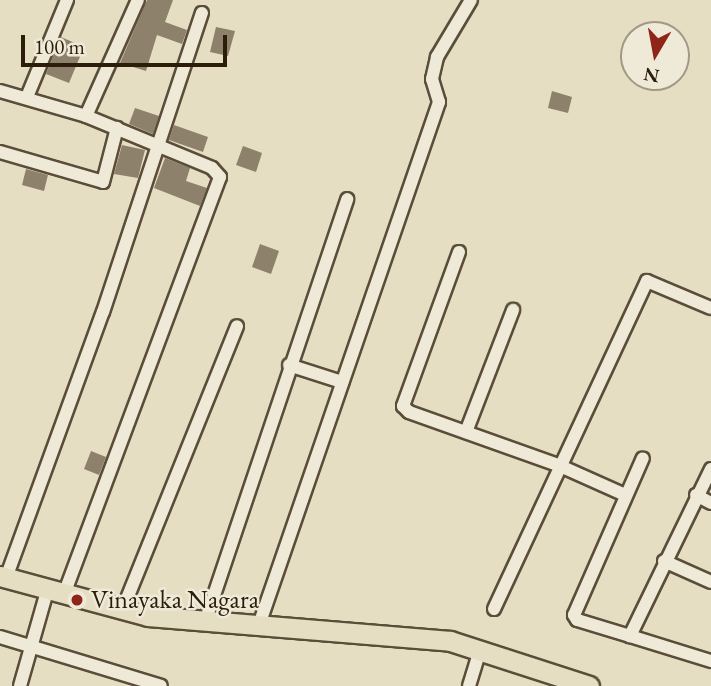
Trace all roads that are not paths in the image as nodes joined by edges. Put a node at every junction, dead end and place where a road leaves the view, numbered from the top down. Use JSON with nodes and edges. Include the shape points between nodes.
{"nodes":[{"id":1,"x":67,"y":0,"type":"edge"},
{"id":2,"x":138,"y":0,"type":"edge"},
{"id":3,"x":471,"y":0,"type":"edge"},
{"id":4,"x":202,"y":13,"type":"dead end"},
{"id":5,"x":0,"y":91,"type":"edge"},
{"id":6,"x":27,"y":97,"type":"junction"},
{"id":7,"x":86,"y":116,"type":"junction"},
{"id":8,"x":117,"y":128,"type":"junction"},
{"id":9,"x":157,"y":145,"type":"junction"},
{"id":10,"x":0,"y":152,"type":"edge"},
{"id":11,"x":347,"y":199,"type":"dead end"},
{"id":12,"x":459,"y":252,"type":"dead end"},
{"id":13,"x":710,"y":305,"type":"edge"},
{"id":14,"x":513,"y":310,"type":"dead end"},
{"id":15,"x":237,"y":326,"type":"dead end"},
{"id":16,"x":289,"y":365,"type":"junction"},
{"id":17,"x":342,"y":382,"type":"junction"},
{"id":18,"x":466,"y":432,"type":"junction"},
{"id":19,"x":643,"y":458,"type":"dead end"},
{"id":20,"x":558,"y":465,"type":"junction"},
{"id":21,"x":711,"y":469,"type":"edge"},
{"id":22,"x":625,"y":495,"type":"junction"},
{"id":23,"x":696,"y":495,"type":"junction"},
{"id":24,"x":711,"y":503,"type":"edge"},
{"id":25,"x":664,"y":561,"type":"junction"},
{"id":26,"x":3,"y":578,"type":"edge"},
{"id":27,"x":711,"y":582,"type":"edge"},
{"id":28,"x":55,"y":594,"type":"junction"},
{"id":29,"x":494,"y":609,"type":"dead end"},
{"id":30,"x":121,"y":611,"type":"junction"},
{"id":31,"x":206,"y":619,"type":"junction"},
{"id":32,"x":260,"y":622,"type":"junction"},
{"id":33,"x":630,"y":636,"type":"junction"},
{"id":34,"x":0,"y":638,"type":"edge"},
{"id":35,"x":31,"y":648,"type":"junction"},
{"id":36,"x":480,"y":650,"type":"junction"},
{"id":37,"x":711,"y":661,"type":"edge"},
{"id":38,"x":20,"y":686,"type":"edge"},
{"id":39,"x":161,"y":686,"type":"edge"},
{"id":40,"x":468,"y":686,"type":"edge"},
{"id":41,"x":589,"y":686,"type":"edge"}],
"edges":[{"from":1,"to":6,"type":"street"},
{"from":2,"to":7,"type":"street"},
{"from":3,"to":17,"type":"street","via":[[437,57],[432,79],[439,102]]},
{"from":4,"to":9,"type":"street"},
{"from":5,"to":6,"type":"street"},
{"from":6,"to":7,"type":"street"},
{"from":7,"to":8,"type":"street"},
{"from":8,"to":9,"type":"street"},
{"from":8,"to":10,"type":"street","via":[[103,182]]},
{"from":9,"to":26,"type":"street","via":[[103,312]]},
{"from":9,"to":28,"type":"street","via":[[212,168],[220,177]]},
{"from":11,"to":16,"type":"street"},
{"from":12,"to":18,"type":"street","via":[[403,406]]},
{"from":13,"to":20,"type":"street","via":[[647,281]]},
{"from":14,"to":18,"type":"street"},
{"from":15,"to":30,"type":"street"},
{"from":16,"to":17,"type":"street"},
{"from":16,"to":31,"type":"street"},
{"from":17,"to":32,"type":"street"},
{"from":18,"to":20,"type":"street"},
{"from":19,"to":22,"type":"street"},
{"from":20,"to":22,"type":"street"},
{"from":20,"to":29,"type":"street"},
{"from":21,"to":23,"type":"street"},
{"from":22,"to":33,"type":"street","via":[[574,615],[578,621]]},
{"from":23,"to":24,"type":"street"},
{"from":23,"to":25,"type":"street"},
{"from":25,"to":27,"type":"street"},
{"from":25,"to":33,"type":"street"},
{"from":26,"to":28,"type":"main road"},
{"from":28,"to":30,"type":"main road"},
{"from":28,"to":35,"type":"street"},
{"from":30,"to":31,"type":"main road"},
{"from":31,"to":32,"type":"main road"},
{"from":32,"to":36,"type":"main road","via":[[375,632]]},
{"from":33,"to":37,"type":"street"},
{"from":34,"to":35,"type":"street"},
{"from":35,"to":38,"type":"street"},
{"from":35,"to":39,"type":"street"},
{"from":36,"to":40,"type":"street"},
{"from":36,"to":41,"type":"main road"}]}
